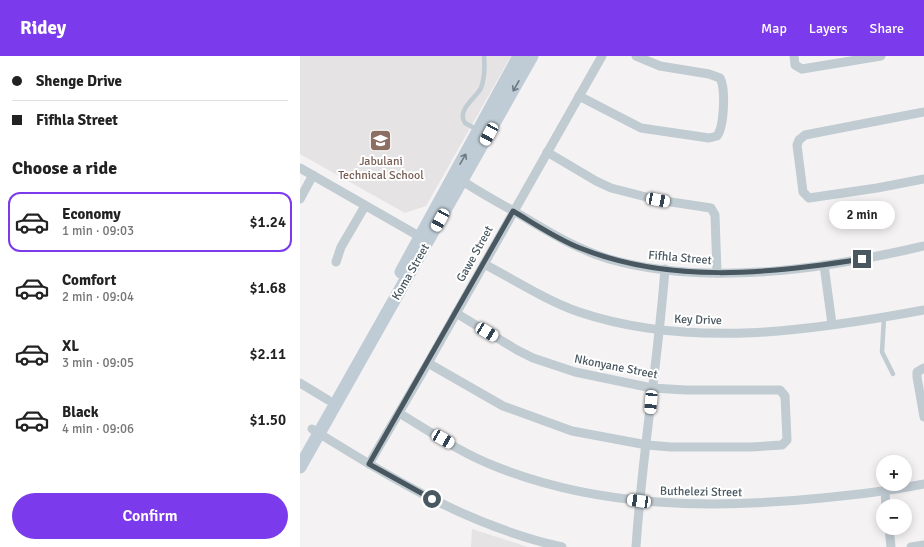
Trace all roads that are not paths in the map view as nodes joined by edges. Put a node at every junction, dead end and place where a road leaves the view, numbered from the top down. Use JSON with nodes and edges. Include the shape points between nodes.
{"nodes":[{"id":1,"x":484,"y":56,"type":"edge"},
{"id":2,"x":519,"y":56,"type":"edge"},
{"id":3,"x":532,"y":56,"type":"edge"},
{"id":4,"x":602,"y":56,"type":"edge"},
{"id":5,"x":636,"y":56,"type":"edge"},
{"id":6,"x":881,"y":56,"type":"edge"},
{"id":7,"x":852,"y":59,"type":"edge"},
{"id":8,"x":794,"y":60,"type":"edge"},
{"id":9,"x":579,"y":96,"type":"junction"},
{"id":10,"x":924,"y":112,"type":"edge"},
{"id":11,"x":483,"y":132,"type":"junction"},
{"id":12,"x":547,"y":152,"type":"junction"},
{"id":13,"x":300,"y":168,"type":"edge"},
{"id":14,"x":313,"y":176,"type":"junction"},
{"id":15,"x":458,"y":178,"type":"junction"},
{"id":16,"x":924,"y":179,"type":"edge"},
{"id":17,"x":300,"y":199,"type":"edge"},
{"id":18,"x":365,"y":206,"type":"junction"},
{"id":19,"x":513,"y":211,"type":"junction"},
{"id":20,"x":424,"y":239,"type":"junction"},
{"id":21,"x":924,"y":246,"type":"edge"},
{"id":22,"x":336,"y":262,"type":"dead end"},
{"id":23,"x":484,"y":264,"type":"junction"},
{"id":24,"x":824,"y":265,"type":"junction"},
{"id":25,"x":665,"y":269,"type":"junction"},
{"id":26,"x":716,"y":273,"type":"junction"},
{"id":27,"x":924,"y":310,"type":"edge"},
{"id":28,"x":456,"y":313,"type":"junction"},
{"id":29,"x":884,"y":317,"type":"junction"},
{"id":30,"x":832,"y":324,"type":"junction"},
{"id":31,"x":661,"y":331,"type":"junction"},
{"id":32,"x":428,"y":363,"type":"junction"},
{"id":33,"x":924,"y":368,"type":"edge"},
{"id":34,"x":893,"y":374,"type":"dead end"},
{"id":35,"x":300,"y":383,"type":"edge"},
{"id":36,"x":652,"y":388,"type":"junction"},
{"id":37,"x":328,"y":400,"type":"junction"},
{"id":38,"x":399,"y":413,"type":"junction"},
{"id":39,"x":924,"y":417,"type":"edge"},
{"id":40,"x":315,"y":431,"type":"junction"},
{"id":41,"x":647,"y":445,"type":"junction"},
{"id":42,"x":300,"y":449,"type":"edge"},
{"id":43,"x":369,"y":464,"type":"junction"},
{"id":44,"x":300,"y":467,"type":"edge"},
{"id":45,"x":924,"y":484,"type":"edge"},
{"id":46,"x":885,"y":492,"type":"junction"},
{"id":47,"x":886,"y":499,"type":"edge"},
{"id":48,"x":639,"y":501,"type":"junction"},
{"id":49,"x":889,"y":535,"type":"edge"},
{"id":50,"x":924,"y":545,"type":"edge"},
{"id":51,"x":562,"y":547,"type":"edge"},
{"id":52,"x":636,"y":547,"type":"edge"},
{"id":53,"x":891,"y":547,"type":"edge"},
{"id":54,"x":910,"y":547,"type":"edge"}],
"edges":[{"from":1,"to":11,"type":"lane","via":[[485,72],[481,88],[463,114],[465,123]]},
{"from":2,"to":11,"type":"main road","name":"Koma Street"},
{"from":3,"to":11,"type":"main road","name":"Koma Street","one_way":true},
{"from":4,"to":9,"type":"street","name":"Gawe Street"},
{"from":5,"to":9,"type":"street","via":[[660,66],[720,78],[724,88],[720,130],[717,136],[709,138],[647,130]]},
{"from":6,"to":7,"type":"street"},
{"from":7,"to":8,"type":"street","via":[[805,69],[797,68]]},
{"from":9,"to":12,"type":"street","name":"Gawe Street"},
{"from":10,"to":16,"type":"street","via":[[802,136],[797,145],[802,192],[807,198]]},
{"from":11,"to":15,"type":"main road","name":"Koma Street"},
{"from":12,"to":19,"type":"street","name":"Gawe Street"},
{"from":12,"to":26,"type":"street","via":[[611,188],[663,201],[711,208],[715,215]]},
{"from":13,"to":14,"type":"street"},
{"from":14,"to":17,"type":"street"},
{"from":14,"to":18,"type":"street"},
{"from":15,"to":19,"type":"street","name":"Fifhla Street"},
{"from":15,"to":20,"type":"main road","name":"Koma Street"},
{"from":18,"to":20,"type":"street"},
{"from":18,"to":22,"type":"street","via":[[341,247]]},
{"from":19,"to":23,"type":"street","name":"Gawe Street"},
{"from":19,"to":25,"type":"street","name":"Fifhla Street","via":[[578,248],[609,259]]},
{"from":20,"to":37,"type":"main road","name":"Koma Street"},
{"from":20,"to":40,"type":"main road","name":"Koma Street"},
{"from":21,"to":24,"type":"street","name":"Fifhla Street"},
{"from":23,"to":28,"type":"street","name":"Gawe Street"},
{"from":23,"to":31,"type":"street","name":"Key Drive","via":[[566,307],[599,318]]},
{"from":24,"to":26,"type":"street","name":"Fifhla Street","via":[[785,270]]},
{"from":24,"to":30,"type":"street"},
{"from":25,"to":26,"type":"street","name":"Fifhla Street"},
{"from":25,"to":31,"type":"street"},
{"from":27,"to":29,"type":"street","name":"Key Drive"},
{"from":28,"to":32,"type":"street","name":"Gawe Street"},
{"from":28,"to":36,"type":"street","name":"Nkonyane Street","via":[[533,358],[575,372]]},
{"from":29,"to":30,"type":"street","name":"Key Drive"},
{"from":29,"to":34,"type":"lane","via":[[882,352]]},
{"from":30,"to":31,"type":"street","name":"Key Drive","via":[[738,333]]},
{"from":31,"to":36,"type":"street"},
{"from":32,"to":38,"type":"street","name":"Gawe Street"},
{"from":32,"to":41,"type":"street","via":[[490,400],[514,411],[572,431]]},
{"from":33,"to":39,"type":"street","via":[[918,372],[917,378]]},
{"from":35,"to":37,"type":"street"},
{"from":36,"to":41,"type":"street"},
{"from":36,"to":41,"type":"street","name":"Nkonyane Street","via":[[778,389],[785,396],[787,441],[782,445],[751,447]]},
{"from":37,"to":40,"type":"main road","name":"Koma Street"},
{"from":38,"to":43,"type":"street","name":"Gawe Street"},
{"from":38,"to":48,"type":"street","name":"Buthelezi Street","via":[[481,460],[514,474],[557,487]]},
{"from":40,"to":42,"type":"main road","name":"Koma Street"},
{"from":40,"to":43,"type":"street"},
{"from":40,"to":44,"type":"main road","name":"Koma Street"},
{"from":41,"to":48,"type":"street"},
{"from":43,"to":51,"type":"street","via":[[452,510],[523,538]]},
{"from":45,"to":46,"type":"street","name":"Buthelezi Street"},
{"from":46,"to":47,"type":"street"},
{"from":46,"to":48,"type":"street","name":"Buthelezi Street","via":[[743,505]]},
{"from":48,"to":52,"type":"street"},
{"from":49,"to":53,"type":"street"},
{"from":50,"to":54,"type":"street"}]}
